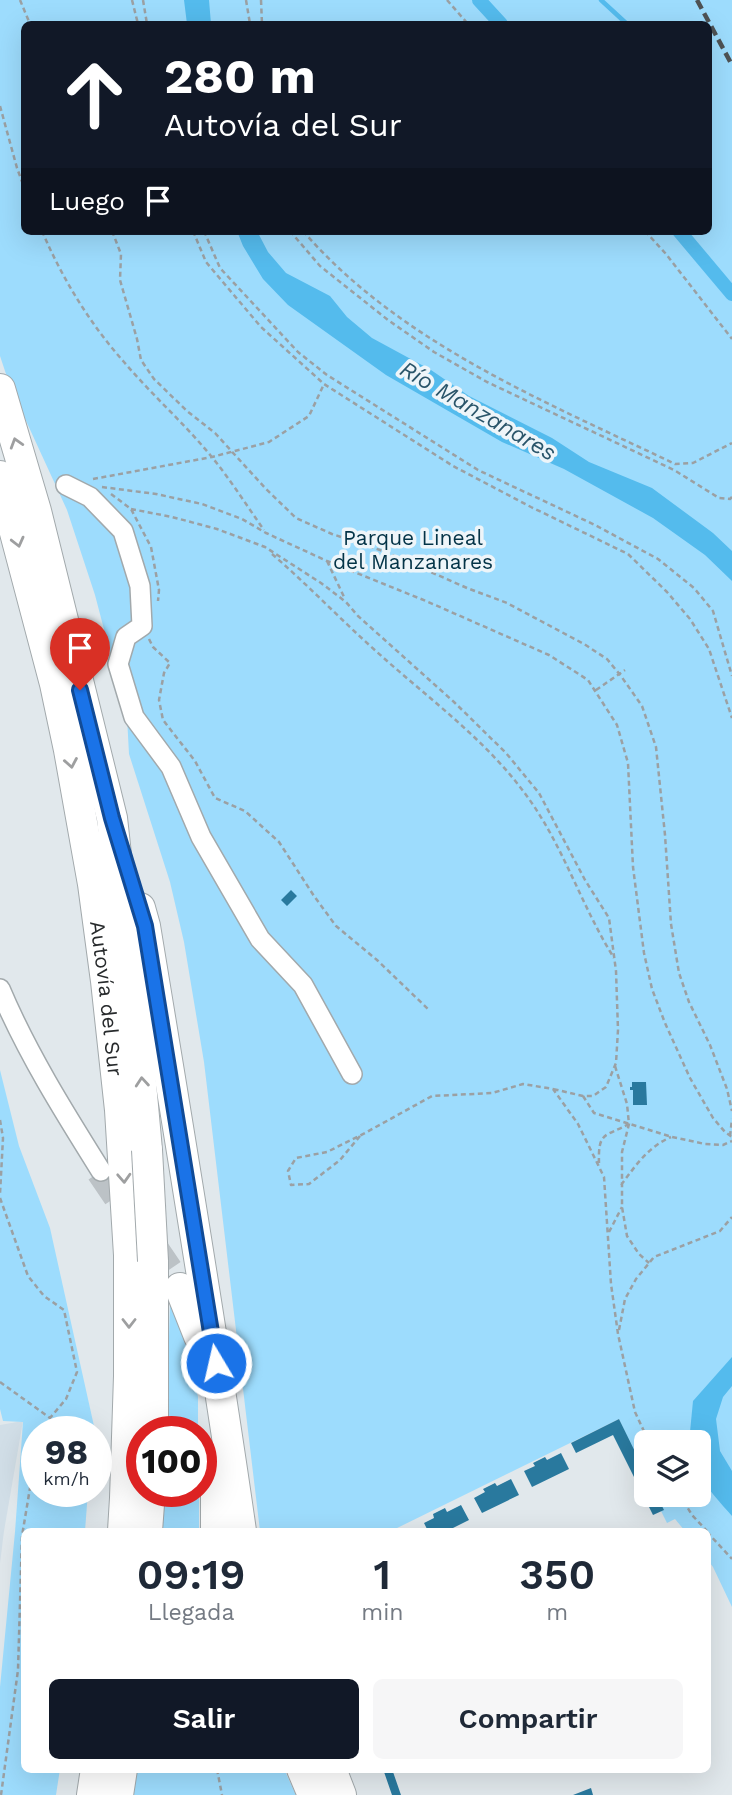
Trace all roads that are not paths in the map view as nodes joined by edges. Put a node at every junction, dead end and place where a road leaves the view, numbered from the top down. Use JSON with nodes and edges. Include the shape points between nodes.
{"nodes":[{"id":1,"x":0,"y":389,"type":"edge"},
{"id":2,"x":0,"y":476,"type":"edge"},
{"id":3,"x":66,"y":485,"type":"road end"},
{"id":4,"x":112,"y":818,"type":"junction"},
{"id":5,"x":0,"y":989,"type":"edge"},
{"id":6,"x":352,"y":1074,"type":"dead end"},
{"id":7,"x":101,"y":1171,"type":"tunnel mouth"},
{"id":8,"x":180,"y":1288,"type":"tunnel mouth"},
{"id":9,"x":153,"y":1416,"type":"edge"},
{"id":10,"x":214,"y":1416,"type":"edge"},
{"id":11,"x":217,"y":1434,"type":"edge"},
{"id":12,"x":148,"y":1507,"type":"edge"},
{"id":13,"x":216,"y":1507,"type":"edge"},
{"id":14,"x":122,"y":1528,"type":"edge"},
{"id":15,"x":147,"y":1528,"type":"edge"},
{"id":16,"x":216,"y":1528,"type":"edge"},
{"id":17,"x":233,"y":1528,"type":"edge"},
{"id":18,"x":241,"y":1528,"type":"edge"},
{"id":19,"x":95,"y":1773,"type":"edge"},
{"id":20,"x":121,"y":1773,"type":"edge"},
{"id":21,"x":304,"y":1773,"type":"edge"},
{"id":22,"x":333,"y":1773,"type":"edge"},
{"id":23,"x":92,"y":1795,"type":"edge"},
{"id":24,"x":118,"y":1795,"type":"edge"},
{"id":25,"x":313,"y":1795,"type":"edge"},
{"id":26,"x":341,"y":1795,"type":"edge"}],
"edges":[{"from":4,"to":1,"type":"highway","name":"Autovía del Sur","one_way":true,"via":[[36,511]]},
{"from":2,"to":14,"type":"highway","name":"Autovía del Sur","one_way":true,"via":[[69,750],[106,981],[129,1255]]},
{"from":3,"to":6,"type":"street","via":[[90,497],[123,531],[131,553],[140,586],[142,626],[126,637],[118,664],[134,717],[171,767],[201,837],[260,939],[303,985]]},
{"from":9,"to":4,"type":"highway","name":"Autovía del Sur","one_way":true,"bridge":true,"via":[[147,1150]]},
{"from":4,"to":18,"type":"highway","via":[[145,926]]},
{"from":5,"to":7,"type":"street","via":[[35,1062]]},
{"from":8,"to":10,"type":"highway","via":[[206,1363]]},
{"from":11,"to":17,"type":"highway"},
{"from":12,"to":15,"type":"highway"},
{"from":13,"to":16,"type":"highway"},
{"from":19,"to":23,"type":"highway"},
{"from":20,"to":24,"type":"highway"},
{"from":21,"to":25,"type":"highway"},
{"from":22,"to":26,"type":"highway"}]}
